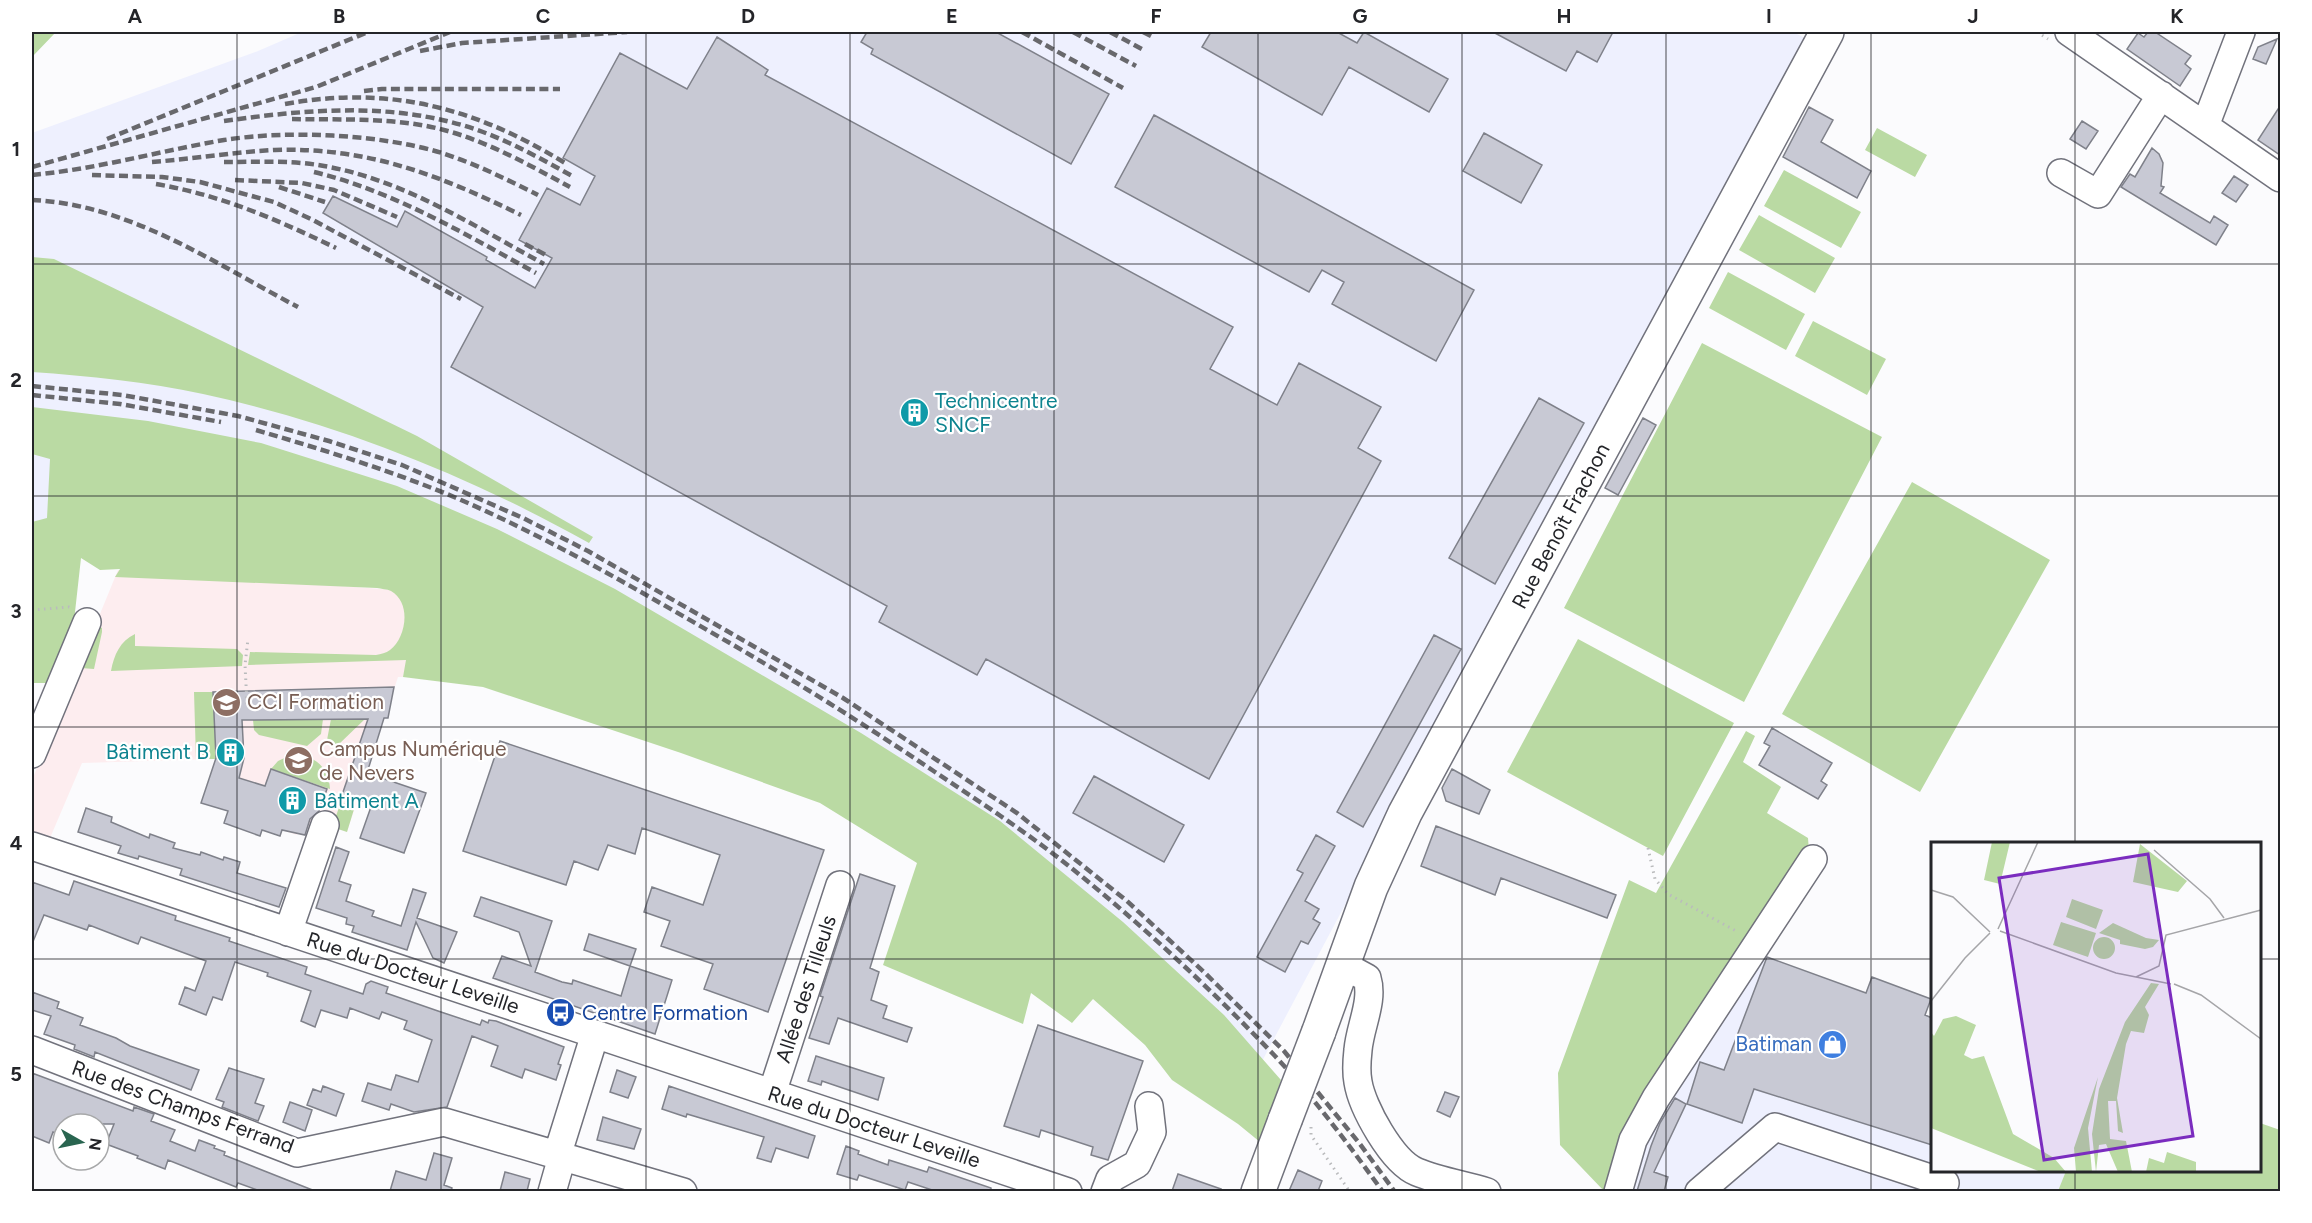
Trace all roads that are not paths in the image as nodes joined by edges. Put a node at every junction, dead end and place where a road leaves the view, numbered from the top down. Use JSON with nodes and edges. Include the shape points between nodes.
{"nodes":[{"id":1,"x":1827,"y":32,"type":"edge"},
{"id":2,"x":2069,"y":32,"type":"edge"},
{"id":3,"x":2241,"y":32,"type":"edge"},
{"id":4,"x":2095,"y":39,"type":"edge"},
{"id":5,"x":2161,"y":94,"type":"junction"},
{"id":6,"x":2205,"y":126,"type":"junction"},
{"id":7,"x":2061,"y":173,"type":"dead end"},
{"id":8,"x":2280,"y":178,"type":"edge"},
{"id":9,"x":87,"y":622,"type":"road end"},
{"id":10,"x":32,"y":753,"type":"edge"},
{"id":11,"x":325,"y":825,"type":"dead end"},
{"id":12,"x":32,"y":846,"type":"edge"},
{"id":13,"x":1813,"y":859,"type":"dead end"},
{"id":14,"x":840,"y":885,"type":"dead end"},
{"id":15,"x":288,"y":932,"type":"junction"},
{"id":16,"x":1343,"y":965,"type":"junction"},
{"id":17,"x":595,"y":1034,"type":"junction"},
{"id":18,"x":32,"y":1050,"type":"edge"},
{"id":19,"x":772,"y":1093,"type":"junction"},
{"id":20,"x":1149,"y":1107,"type":"dead end"},
{"id":21,"x":559,"y":1156,"type":"junction"},
{"id":22,"x":1945,"y":1183,"type":"dead end"},
{"id":23,"x":552,"y":1191,"type":"edge"},
{"id":24,"x":683,"y":1191,"type":"edge"},
{"id":25,"x":1068,"y":1191,"type":"edge"},
{"id":26,"x":1105,"y":1191,"type":"edge"},
{"id":27,"x":1258,"y":1191,"type":"edge"},
{"id":28,"x":1487,"y":1191,"type":"edge"},
{"id":29,"x":1618,"y":1191,"type":"edge"},
{"id":30,"x":1699,"y":1191,"type":"edge"}],
"edges":[{"from":1,"to":16,"type":"main road","name":"Rue Benoît Frachon","via":[[1405,813],[1371,887]]},
{"from":2,"to":4,"type":"street"},
{"from":3,"to":6,"type":"street"},
{"from":4,"to":5,"type":"street"},
{"from":5,"to":6,"type":"street"},
{"from":5,"to":7,"type":"street","via":[[2098,194]]},
{"from":6,"to":8,"type":"street"},
{"from":9,"to":10,"type":"street"},
{"from":11,"to":15,"type":"street"},
{"from":12,"to":15,"type":"street","name":"Rue du Docteur Leveille"},
{"from":13,"to":29,"type":"street","via":[[1656,1098],[1633,1140]]},
{"from":14,"to":19,"type":"street","name":"Allée des Tilleuls"},
{"from":15,"to":17,"type":"street","name":"Rue du Docteur Leveille"},
{"from":16,"to":27,"type":"main road","name":"Rue Benoît Frachon","bridge":true,"via":[[1319,1031],[1298,1128]]},
{"from":16,"to":28,"type":"street","via":[[1367,978],[1369,986],[1358,1051],[1358,1081],[1366,1108],[1386,1140],[1401,1163],[1416,1172]]},
{"from":17,"to":19,"type":"street","name":"Rue du Docteur Leveille"},
{"from":17,"to":21,"type":"street"},
{"from":18,"to":21,"type":"street","name":"Rue des Champs Ferrand","via":[[297,1153],[444,1122]]},
{"from":19,"to":25,"type":"street","name":"Rue du Docteur Leveille"},
{"from":20,"to":26,"type":"street","via":[[1152,1132],[1137,1164],[1110,1179]]},
{"from":21,"to":23,"type":"street"},
{"from":21,"to":24,"type":"street","name":"Rue des Champs Ferrand"},
{"from":22,"to":30,"type":"street","via":[[1775,1127]]}]}
